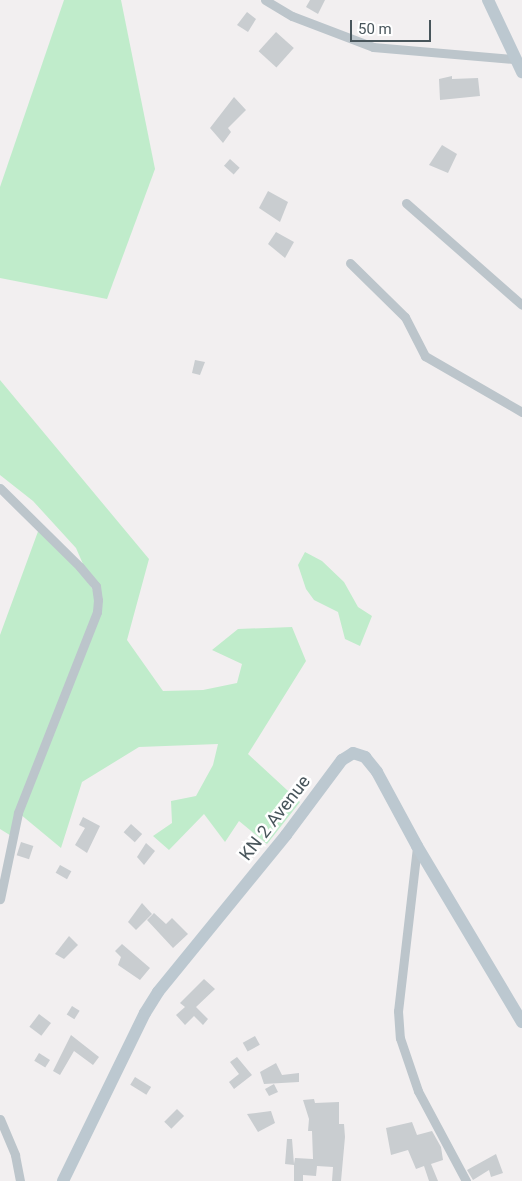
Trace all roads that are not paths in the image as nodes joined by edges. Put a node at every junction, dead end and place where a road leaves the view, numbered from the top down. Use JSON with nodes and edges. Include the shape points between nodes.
{"nodes":[{"id":1,"x":265,"y":0,"type":"edge"},
{"id":2,"x":488,"y":0,"type":"edge"},
{"id":3,"x":514,"y":59,"type":"junction"},
{"id":4,"x":522,"y":72,"type":"edge"},
{"id":5,"x":406,"y":203,"type":"dead end"},
{"id":6,"x":350,"y":263,"type":"dead end"},
{"id":7,"x":522,"y":305,"type":"edge"},
{"id":8,"x":522,"y":412,"type":"edge"},
{"id":9,"x":0,"y":488,"type":"edge"},
{"id":10,"x":417,"y":846,"type":"junction"},
{"id":11,"x":0,"y":899,"type":"edge"},
{"id":12,"x":522,"y":1022,"type":"edge"},
{"id":13,"x":0,"y":1119,"type":"edge"},
{"id":14,"x":20,"y":1181,"type":"edge"},
{"id":15,"x":63,"y":1181,"type":"edge"},
{"id":16,"x":466,"y":1181,"type":"edge"}],
"edges":[{"from":1,"to":3,"type":"street","via":[[292,16],[373,47]]},
{"from":2,"to":3,"type":"main road"},
{"from":3,"to":4,"type":"main road"},
{"from":5,"to":7,"type":"street"},
{"from":6,"to":8,"type":"street","via":[[405,317],[425,356]]},
{"from":9,"to":11,"type":"street","via":[[80,567],[96,586],[98,600],[97,612],[18,813]]},
{"from":10,"to":12,"type":"main road","name":"KN 2 Avenue"},
{"from":10,"to":15,"type":"main road","name":"KN 2 Avenue","via":[[365,757],[353,753],[342,760],[286,835],[158,992],[145,1012]]},
{"from":10,"to":16,"type":"street","via":[[398,1011],[401,1044],[422,1100]]},
{"from":13,"to":14,"type":"street","via":[[15,1155]]}]}
